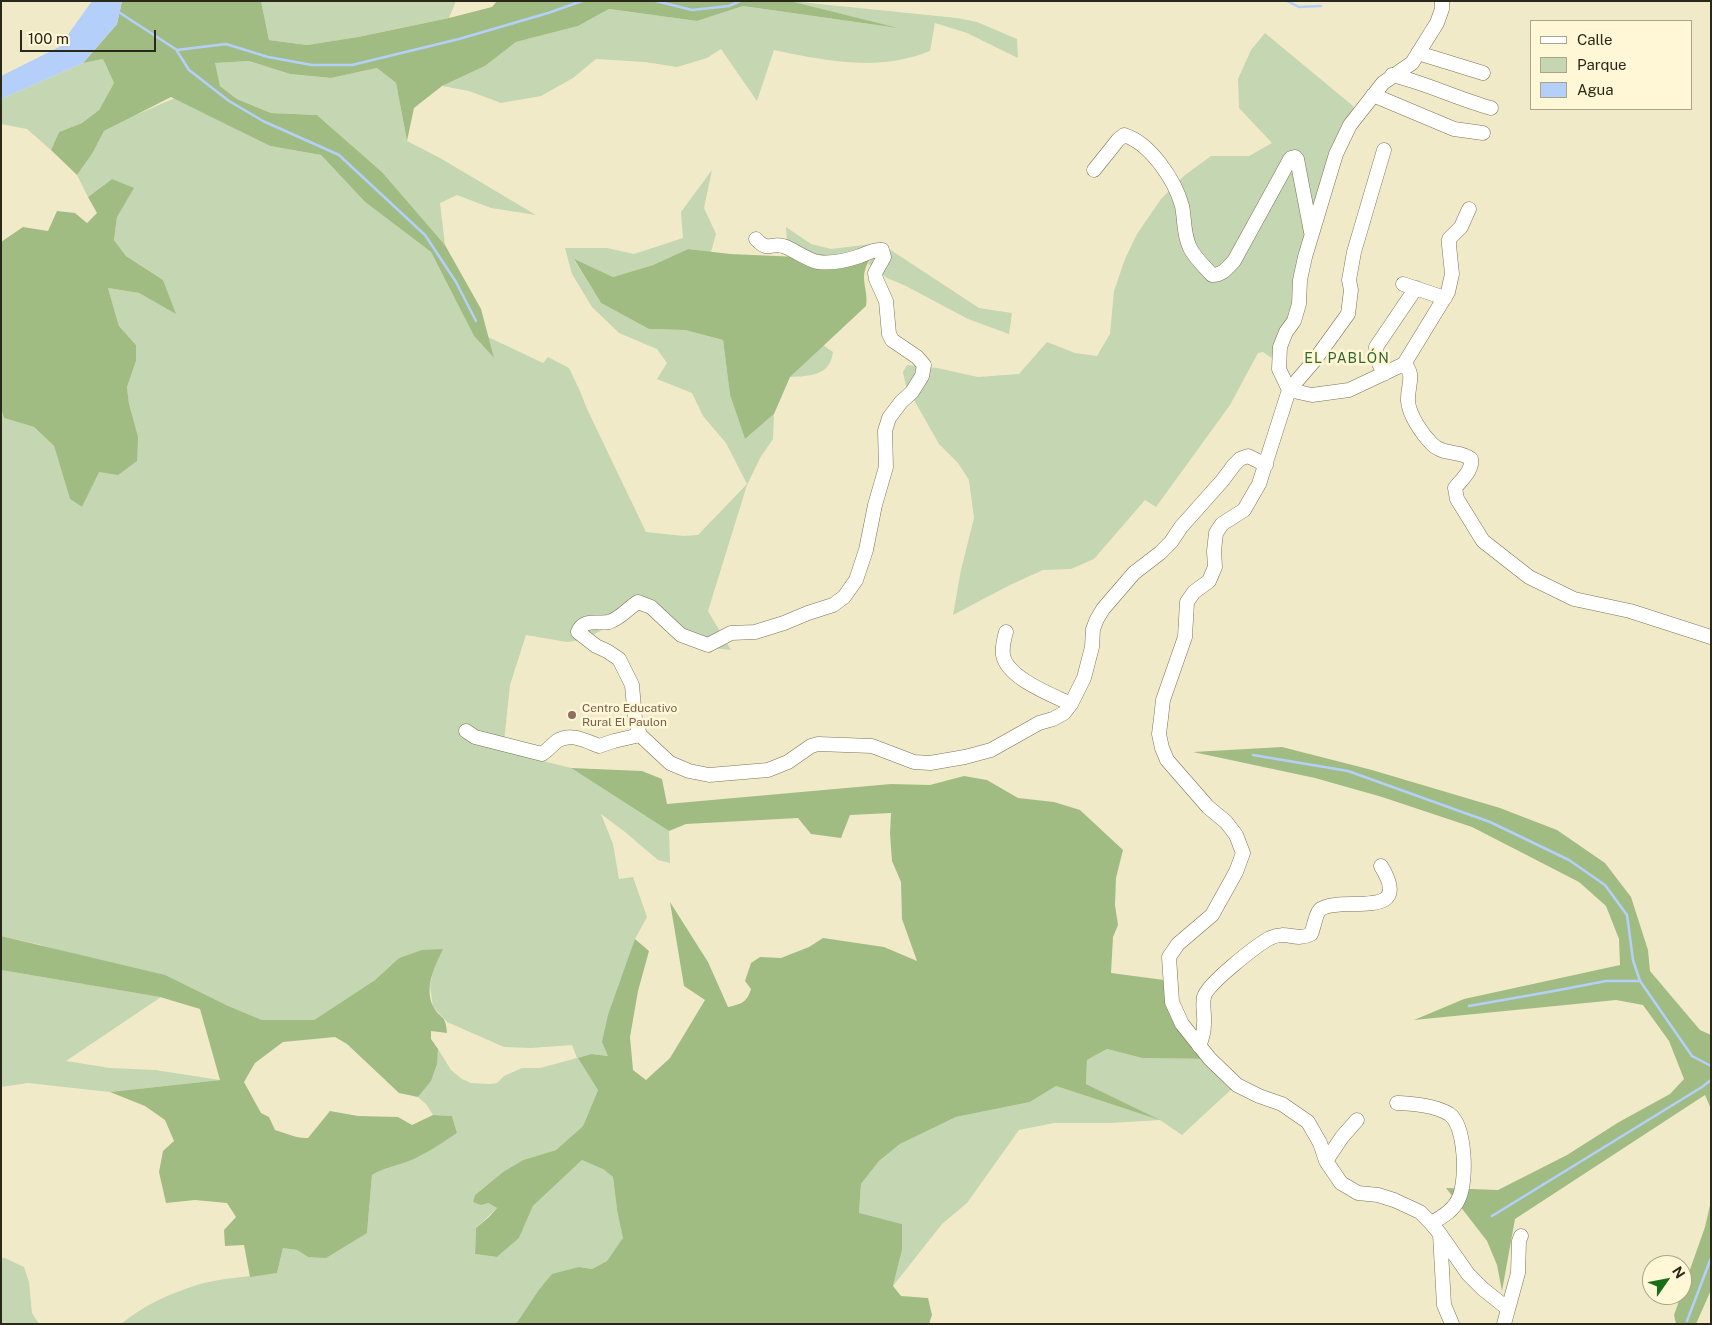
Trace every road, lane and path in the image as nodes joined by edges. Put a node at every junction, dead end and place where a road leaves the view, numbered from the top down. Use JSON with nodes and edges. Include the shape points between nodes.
{"nodes":[{"id":1,"x":1442,"y":1,"type":"edge"},
{"id":2,"x":1418,"y":53,"type":"junction"},
{"id":3,"x":1483,"y":73,"type":"dead end"},
{"id":4,"x":1392,"y":75,"type":"junction"},
{"id":5,"x":1373,"y":95,"type":"junction"},
{"id":6,"x":1491,"y":108,"type":"dead end"},
{"id":7,"x":1483,"y":133,"type":"dead end"},
{"id":8,"x":1384,"y":150,"type":"dead end"},
{"id":9,"x":1094,"y":170,"type":"dead end"},
{"id":10,"x":1469,"y":209,"type":"dead end"},
{"id":11,"x":1312,"y":235,"type":"junction"},
{"id":12,"x":756,"y":239,"type":"dead end"},
{"id":13,"x":1445,"y":298,"type":"junction"},
{"id":14,"x":1404,"y":364,"type":"junction"},
{"id":15,"x":1384,"y":374,"type":"junction"},
{"id":16,"x":1289,"y":390,"type":"junction"},
{"id":17,"x":1266,"y":465,"type":"junction"},
{"id":18,"x":1006,"y":632,"type":"dead end"},
{"id":19,"x":1711,"y":637,"type":"edge"},
{"id":20,"x":1071,"y":704,"type":"junction"},
{"id":21,"x":466,"y":731,"type":"dead end"},
{"id":22,"x":640,"y":735,"type":"junction"},
{"id":23,"x":1380,"y":866,"type":"dead end"},
{"id":24,"x":1199,"y":1046,"type":"junction"},
{"id":25,"x":1397,"y":1103,"type":"dead end"},
{"id":26,"x":1357,"y":1120,"type":"dead end"},
{"id":27,"x":1326,"y":1161,"type":"junction"},
{"id":28,"x":1436,"y":1228,"type":"junction"},
{"id":29,"x":1521,"y":1236,"type":"dead end"},
{"id":30,"x":1508,"y":1309,"type":"junction"},
{"id":31,"x":1452,"y":1324,"type":"edge"},
{"id":32,"x":1504,"y":1324,"type":"edge"}],
"edges":[{"from":1,"to":2,"type":"street","via":[[1437,23]]},
{"from":2,"to":3,"type":"street"},
{"from":2,"to":4,"type":"street","via":[[1412,63]]},
{"from":4,"to":5,"type":"street"},
{"from":4,"to":6,"type":"street"},
{"from":5,"to":7,"type":"street","via":[[1454,129]]},
{"from":5,"to":11,"type":"street","via":[[1350,126],[1336,154]]},
{"from":8,"to":16,"type":"street","via":[[1354,252],[1348,314]]},
{"from":9,"to":11,"type":"street","via":[[1124,135],[1142,145],[1161,164],[1174,186],[1193,253],[1212,275],[1218,275],[1234,261],[1295,156]]},
{"from":10,"to":13,"type":"street","via":[[1461,228],[1449,239],[1452,281]]},
{"from":11,"to":16,"type":"street","via":[[1300,280],[1299,304],[1280,347],[1279,369]]},
{"from":12,"to":22,"type":"street","via":[[762,245],[771,248],[781,245],[816,262],[842,260],[862,256],[875,249],[882,250],[884,257],[875,272],[886,301],[889,334],[892,340],[924,365],[922,376],[889,418],[885,431],[886,467],[866,550],[856,580],[844,598],[833,605],[755,632],[732,632],[708,645],[681,635],[651,607],[638,602],[608,622],[587,623],[579,628],[578,632],[583,637],[619,659],[632,685]]},
{"from":13,"to":14,"type":"street"},
{"from":13,"to":15,"type":"street","via":[[1409,286],[1376,347]]},
{"from":14,"to":15,"type":"street"},
{"from":14,"to":19,"type":"street","via":[[1410,373],[1408,402],[1423,432],[1438,449],[1471,459],[1472,465],[1455,488],[1457,499],[1483,541],[1529,577],[1574,599],[1630,611]]},
{"from":15,"to":16,"type":"street","via":[[1350,390],[1312,395]]},
{"from":16,"to":17,"type":"street"},
{"from":17,"to":20,"type":"street","via":[[1248,456],[1234,465],[1170,542],[1134,573],[1104,609],[1093,629],[1084,678]]},
{"from":17,"to":24,"type":"street","via":[[1244,510],[1222,524],[1216,533],[1215,566],[1209,581],[1187,602],[1185,637],[1163,700],[1159,734],[1167,760],[1226,822],[1243,852],[1236,872],[1212,915],[1178,944],[1169,957],[1172,1002],[1182,1024]]},
{"from":18,"to":20,"type":"street","via":[[1003,654],[1014,672]]},
{"from":20,"to":22,"type":"street","via":[[1054,719],[1039,723],[991,750],[930,763],[914,762],[872,746],[818,744],[768,770],[709,775],[670,763]]},
{"from":21,"to":22,"type":"street","via":[[475,737],[542,754],[567,737],[581,738],[599,746]]},
{"from":23,"to":24,"type":"street","via":[[1389,886],[1385,899],[1375,904],[1321,909],[1317,912],[1311,934],[1304,938],[1282,934],[1269,939],[1223,974],[1205,994]]},
{"from":24,"to":27,"type":"street","via":[[1237,1085],[1282,1104],[1305,1119],[1315,1133]]},
{"from":25,"to":28,"type":"street","via":[[1425,1106],[1449,1114],[1456,1122],[1463,1143],[1464,1175],[1460,1196]]},
{"from":26,"to":27,"type":"street"},
{"from":27,"to":28,"type":"street","via":[[1341,1183],[1358,1193],[1378,1195],[1420,1212]]},
{"from":28,"to":30,"type":"street","via":[[1468,1274]]},
{"from":28,"to":31,"type":"street","via":[[1443,1300]]},
{"from":29,"to":30,"type":"street","via":[[1518,1273]]},
{"from":30,"to":32,"type":"street"}]}
